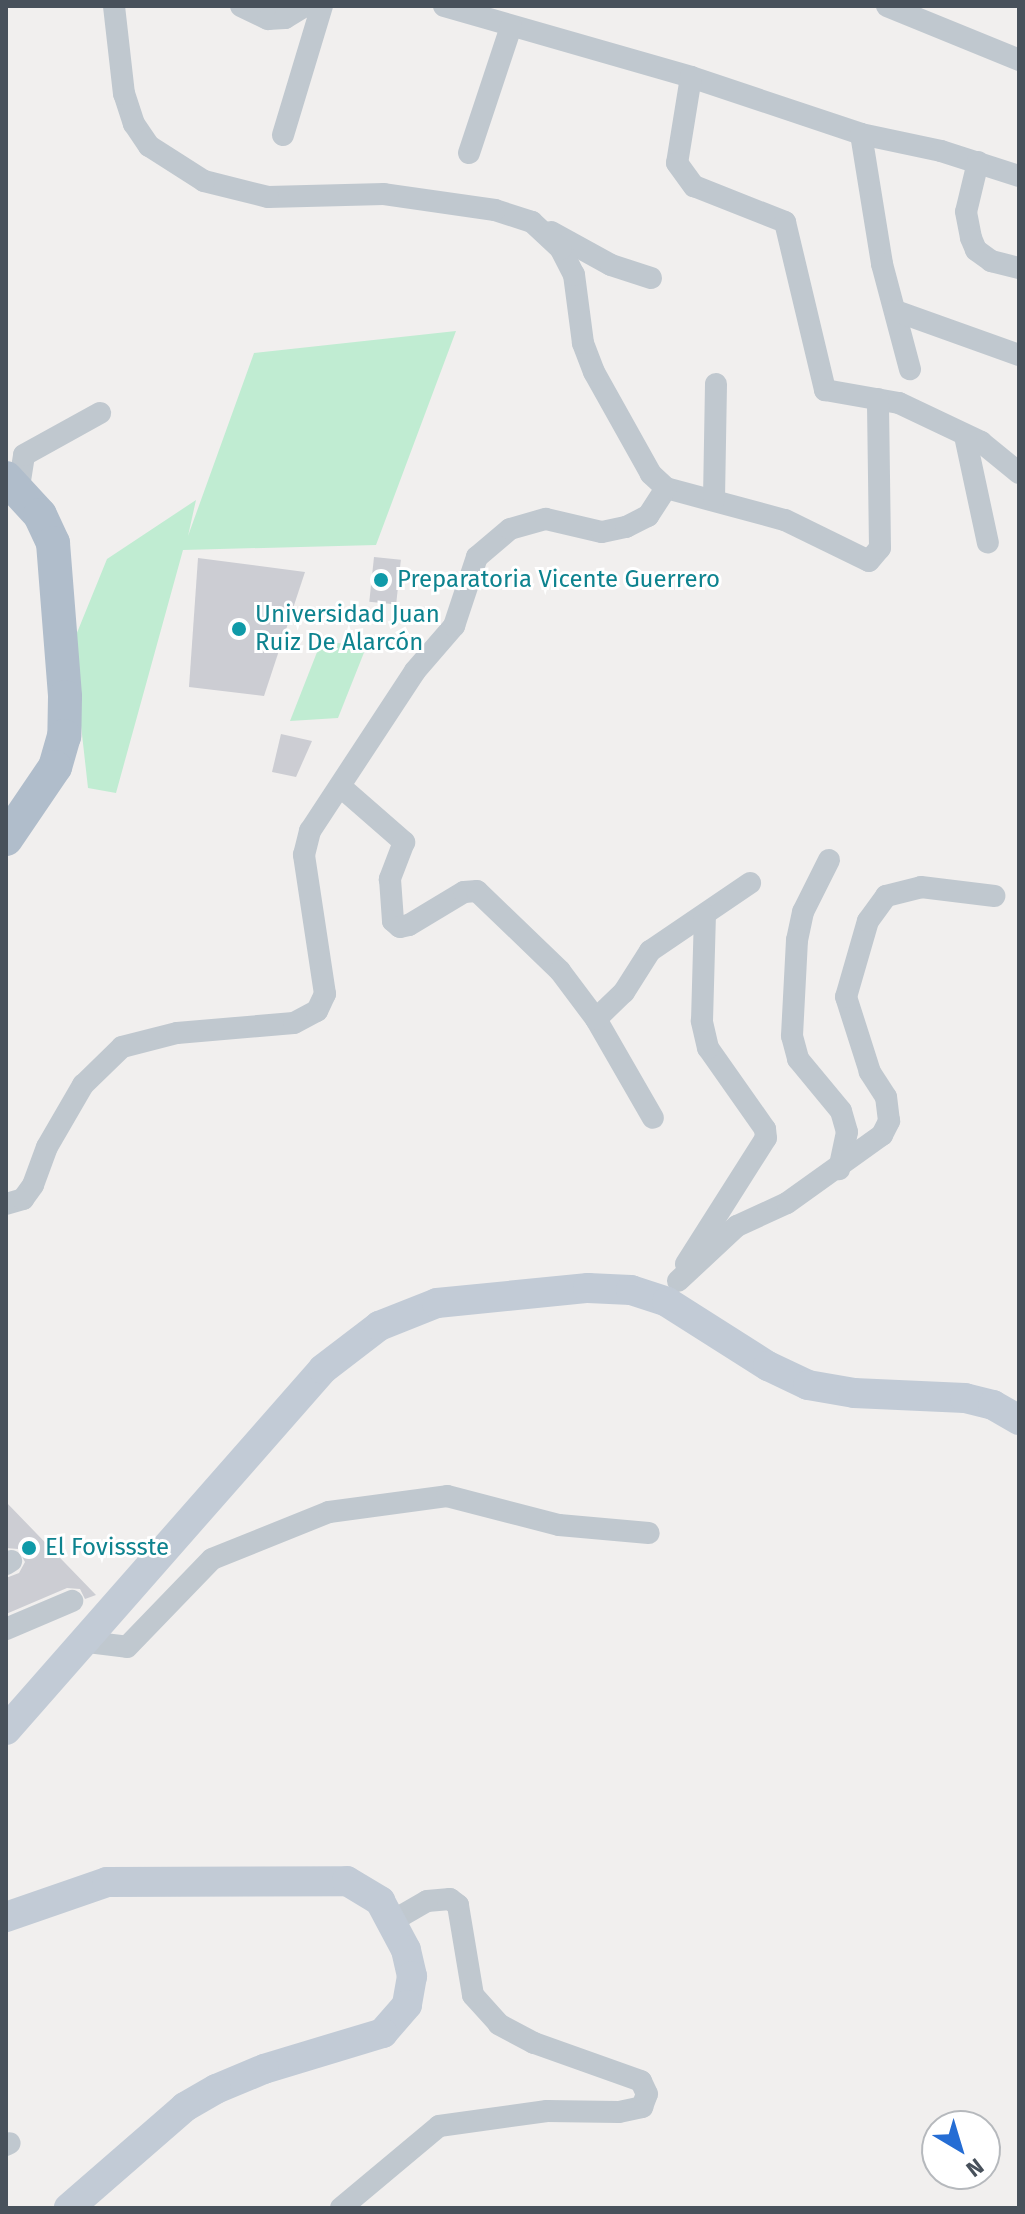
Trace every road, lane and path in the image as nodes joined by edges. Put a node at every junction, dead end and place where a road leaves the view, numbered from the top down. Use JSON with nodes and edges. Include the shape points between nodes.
{"nodes":[{"id":1,"x":114,"y":6,"type":"edge"},
{"id":2,"x":305,"y":6,"type":"edge"},
{"id":3,"x":322,"y":6,"type":"edge"},
{"id":4,"x":444,"y":6,"type":"edge"},
{"id":5,"x":887,"y":6,"type":"edge"},
{"id":6,"x":243,"y":8,"type":"edge"},
{"id":7,"x":912,"y":11,"type":"edge"},
{"id":8,"x":511,"y":27,"type":"junction"},
{"id":9,"x":1019,"y":60,"type":"edge"},
{"id":10,"x":691,"y":77,"type":"junction"},
{"id":11,"x":861,"y":134,"type":"junction"},
{"id":12,"x":283,"y":135,"type":"dead end"},
{"id":13,"x":469,"y":153,"type":"dead end"},
{"id":14,"x":978,"y":162,"type":"junction"},
{"id":15,"x":1019,"y":176,"type":"edge"},
{"id":16,"x":532,"y":222,"type":"junction"},
{"id":17,"x":1019,"y":268,"type":"edge"},
{"id":18,"x":651,"y":278,"type":"dead end"},
{"id":19,"x":896,"y":311,"type":"junction"},
{"id":20,"x":1019,"y":355,"type":"edge"},
{"id":21,"x":910,"y":369,"type":"dead end"},
{"id":22,"x":716,"y":384,"type":"dead end"},
{"id":23,"x":878,"y":399,"type":"junction"},
{"id":24,"x":100,"y":413,"type":"dead end"},
{"id":25,"x":965,"y":436,"type":"junction"},
{"id":26,"x":1019,"y":473,"type":"edge"},
{"id":27,"x":12,"y":483,"type":"edge"},
{"id":28,"x":666,"y":488,"type":"junction"},
{"id":29,"x":714,"y":499,"type":"junction"},
{"id":30,"x":988,"y":543,"type":"dead end"},
{"id":31,"x":341,"y":787,"type":"junction"},
{"id":32,"x":7,"y":837,"type":"edge"},
{"id":33,"x":829,"y":860,"type":"dead end"},
{"id":34,"x":750,"y":883,"type":"dead end"},
{"id":35,"x":994,"y":896,"type":"dead end"},
{"id":36,"x":705,"y":915,"type":"junction"},
{"id":37,"x":596,"y":1019,"type":"junction"},
{"id":38,"x":653,"y":1118,"type":"dead end"},
{"id":39,"x":839,"y":1169,"type":"junction"},
{"id":40,"x":6,"y":1204,"type":"edge"},
{"id":41,"x":672,"y":1292,"type":"junction"},
{"id":42,"x":1019,"y":1420,"type":"edge"},
{"id":43,"x":649,"y":1533,"type":"dead end"},
{"id":44,"x":72,"y":1601,"type":"dead end"},
{"id":45,"x":6,"y":1629,"type":"edge"},
{"id":46,"x":88,"y":1642,"type":"junction"},
{"id":47,"x":6,"y":1730,"type":"edge"},
{"id":48,"x":6,"y":1917,"type":"edge"},
{"id":49,"x":393,"y":1921,"type":"junction"},
{"id":50,"x":69,"y":2208,"type":"edge"},
{"id":51,"x":341,"y":2208,"type":"edge"}],
"edges":[{"from":1,"to":16,"type":"street","via":[[124,94],[134,124],[149,146],[204,181],[268,197],[384,194],[495,210]]},
{"from":2,"to":6,"type":"street","via":[[285,18],[268,19]]},
{"from":3,"to":12,"type":"street"},
{"from":4,"to":8,"type":"street"},
{"from":5,"to":7,"type":"street"},
{"from":7,"to":9,"type":"street"},
{"from":8,"to":10,"type":"street"},
{"from":8,"to":13,"type":"street"},
{"from":10,"to":11,"type":"street"},
{"from":10,"to":23,"type":"street","via":[[677,163],[683,175],[694,186],[785,222],[819,380],[825,390]]},
{"from":11,"to":14,"type":"street"},
{"from":11,"to":19,"type":"street","via":[[882,264]]},
{"from":14,"to":15,"type":"street"},
{"from":14,"to":17,"type":"street","via":[[966,212],[971,238],[976,250],[991,261]]},
{"from":16,"to":18,"type":"street","via":[[611,265]]},
{"from":16,"to":28,"type":"street","via":[[561,249],[574,275],[583,343],[594,372],[651,474]]},
{"from":19,"to":20,"type":"street"},
{"from":19,"to":21,"type":"street"},
{"from":22,"to":29,"type":"street"},
{"from":23,"to":25,"type":"street","via":[[899,403]]},
{"from":23,"to":29,"type":"street","via":[[880,548],[869,561],[785,520]]},
{"from":24,"to":27,"type":"street","via":[[24,455]]},
{"from":25,"to":26,"type":"street"},
{"from":25,"to":30,"type":"street"},
{"from":27,"to":32,"type":"main road","via":[[53,543],[65,710],[55,767]]},
{"from":28,"to":29,"type":"street"},
{"from":28,"to":31,"type":"street","via":[[648,516],[626,527],[602,532],[546,519],[496,538],[477,557],[454,626],[415,671]]},
{"from":31,"to":37,"type":"street","via":[[404,842],[390,879],[393,921],[400,927],[409,925],[464,892],[477,891],[560,971]]},
{"from":31,"to":40,"type":"street","via":[[320,810],[304,855],[325,994],[317,1011],[294,1023],[177,1033],[122,1047],[83,1085],[23,1199]]},
{"from":33,"to":39,"type":"street","via":[[803,912],[797,940],[792,1036],[798,1059],[841,1111],[847,1132]]},
{"from":34,"to":36,"type":"street"},
{"from":35,"to":39,"type":"street","via":[[904,889],[886,896],[868,921],[846,997],[870,1072],[886,1097],[889,1121],[882,1135]]},
{"from":36,"to":37,"type":"street","via":[[650,951],[624,992]]},
{"from":36,"to":41,"type":"street","via":[[702,1021],[708,1048],[766,1138],[709,1221]]},
{"from":37,"to":38,"type":"street"},
{"from":39,"to":41,"type":"street","via":[[787,1203],[737,1226]]},
{"from":41,"to":42,"type":"main road","via":[[768,1366],[808,1385],[854,1393],[965,1398],[993,1405]]},
{"from":41,"to":46,"type":"main road","via":[[588,1288],[437,1303],[379,1326],[323,1369]]},
{"from":43,"to":46,"type":"street","via":[[559,1525],[447,1496],[329,1512],[212,1559],[127,1647]]},
{"from":44,"to":45,"type":"street"},
{"from":46,"to":47,"type":"main road"},
{"from":48,"to":49,"type":"main road","via":[[107,1882],[293,1880],[347,1881],[369,1891]]},
{"from":49,"to":50,"type":"main road","via":[[412,1976],[407,2005],[396,2022],[383,2033],[264,2069],[185,2107]]},
{"from":49,"to":51,"type":"street","via":[[427,1901],[450,1899],[458,1905],[473,1995],[499,2024],[546,2048],[641,2081],[647,2094],[642,2107],[619,2112],[547,2111],[439,2126]]}]}
